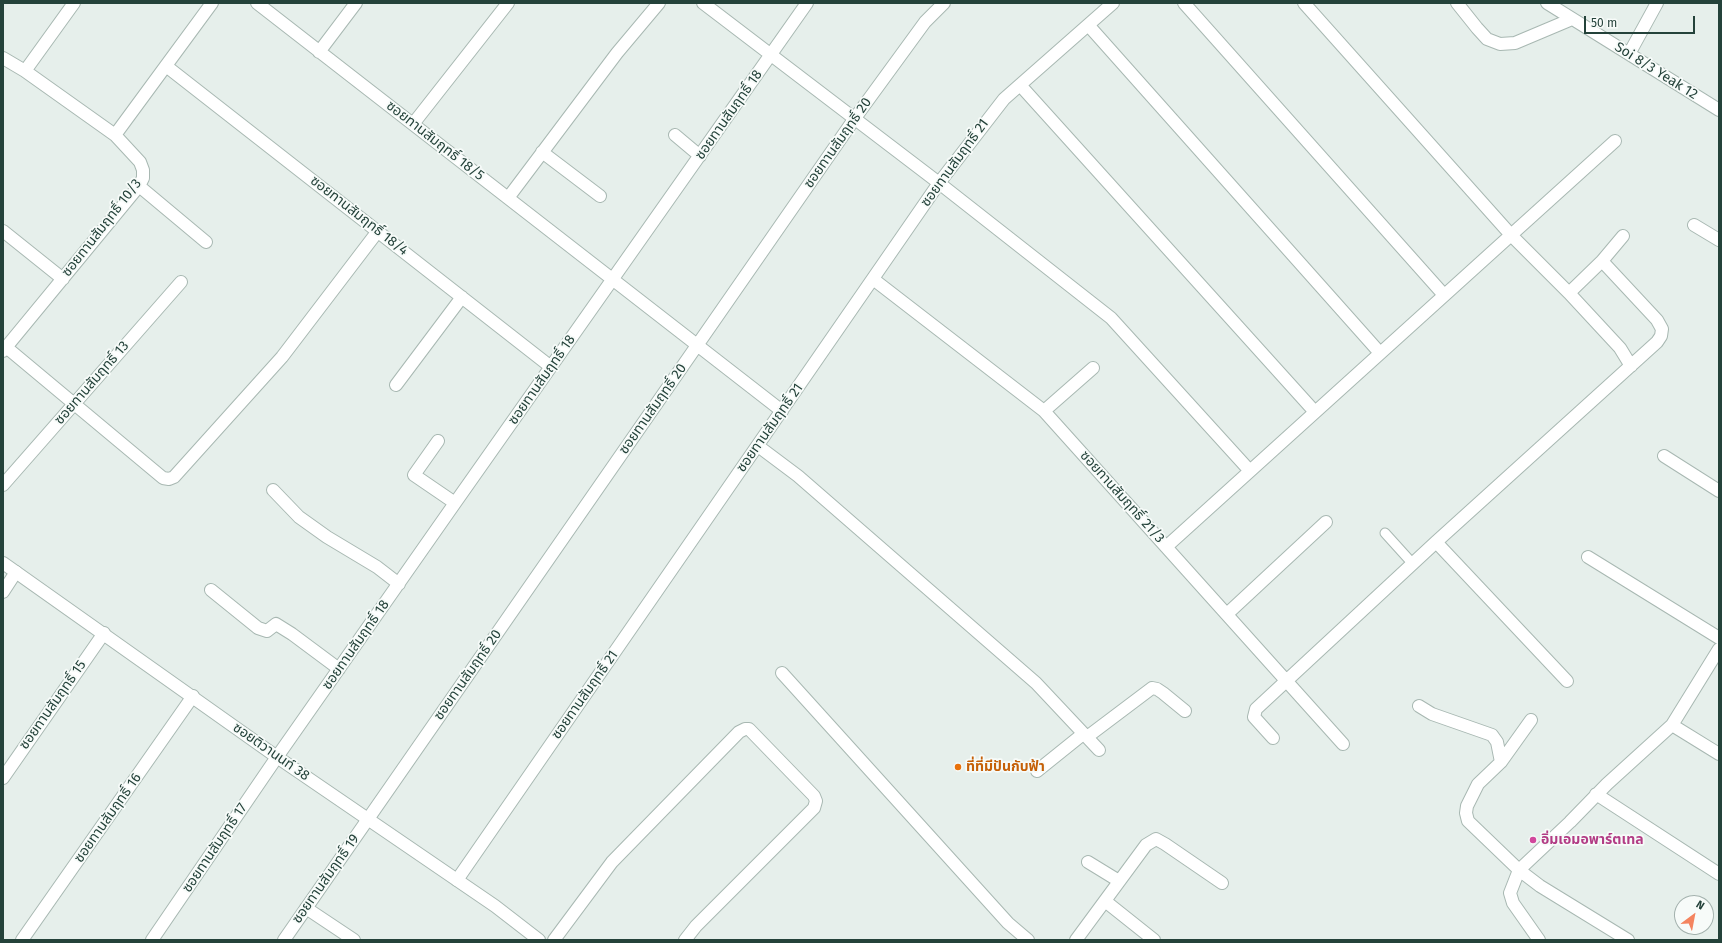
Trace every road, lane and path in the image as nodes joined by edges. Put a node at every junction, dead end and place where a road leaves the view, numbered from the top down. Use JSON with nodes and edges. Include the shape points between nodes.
{"nodes":[{"id":1,"x":74,"y":3,"type":"edge"},
{"id":2,"x":212,"y":3,"type":"edge"},
{"id":3,"x":257,"y":3,"type":"edge"},
{"id":4,"x":356,"y":3,"type":"edge"},
{"id":5,"x":508,"y":3,"type":"edge"},
{"id":6,"x":659,"y":3,"type":"edge"},
{"id":7,"x":702,"y":3,"type":"edge"},
{"id":8,"x":807,"y":3,"type":"edge"},
{"id":9,"x":944,"y":3,"type":"edge"},
{"id":10,"x":1113,"y":3,"type":"edge"},
{"id":11,"x":1184,"y":3,"type":"edge"},
{"id":12,"x":1304,"y":3,"type":"edge"},
{"id":13,"x":1457,"y":3,"type":"edge"},
{"id":14,"x":1547,"y":3,"type":"edge"},
{"id":15,"x":1657,"y":3,"type":"edge"},
{"id":16,"x":1572,"y":19,"type":"junction"},
{"id":17,"x":1089,"y":26,"type":"junction"},
{"id":18,"x":319,"y":52,"type":"junction"},
{"id":19,"x":1629,"y":54,"type":"junction"},
{"id":20,"x":771,"y":55,"type":"junction"},
{"id":21,"x":3,"y":58,"type":"edge"},
{"id":22,"x":166,"y":66,"type":"junction"},
{"id":23,"x":25,"y":71,"type":"junction"},
{"id":24,"x":1020,"y":85,"type":"junction"},
{"id":25,"x":1719,"y":110,"type":"edge"},
{"id":26,"x":855,"y":118,"type":"junction"},
{"id":27,"x":413,"y":124,"type":"junction"},
{"id":28,"x":115,"y":135,"type":"junction"},
{"id":29,"x":675,"y":135,"type":"dead end"},
{"id":30,"x":1615,"y":140,"type":"dead end"},
{"id":31,"x":542,"y":152,"type":"junction"},
{"id":32,"x":700,"y":156,"type":"junction"},
{"id":33,"x":939,"y":183,"type":"junction"},
{"id":34,"x":139,"y":186,"type":"junction"},
{"id":35,"x":600,"y":196,"type":"dead end"},
{"id":36,"x":508,"y":198,"type":"junction"},
{"id":37,"x":1694,"y":225,"type":"dead end"},
{"id":38,"x":3,"y":231,"type":"edge"},
{"id":39,"x":378,"y":231,"type":"junction"},
{"id":40,"x":1511,"y":235,"type":"junction"},
{"id":41,"x":1623,"y":236,"type":"dead end"},
{"id":42,"x":1719,"y":240,"type":"edge"},
{"id":43,"x":206,"y":242,"type":"dead end"},
{"id":44,"x":1602,"y":261,"type":"junction"},
{"id":45,"x":63,"y":279,"type":"junction"},
{"id":46,"x":873,"y":279,"type":"junction"},
{"id":47,"x":613,"y":280,"type":"junction"},
{"id":48,"x":181,"y":282,"type":"dead end"},
{"id":49,"x":1569,"y":293,"type":"junction"},
{"id":50,"x":1444,"y":295,"type":"junction"},
{"id":51,"x":462,"y":297,"type":"junction"},
{"id":52,"x":697,"y":345,"type":"junction"},
{"id":53,"x":5,"y":349,"type":"edge"},
{"id":54,"x":1380,"y":353,"type":"junction"},
{"id":55,"x":1631,"y":366,"type":"junction"},
{"id":56,"x":551,"y":367,"type":"junction"},
{"id":57,"x":1093,"y":368,"type":"dead end"},
{"id":58,"x":396,"y":385,"type":"dead end"},
{"id":59,"x":74,"y":403,"type":"junction"},
{"id":60,"x":1044,"y":410,"type":"junction"},
{"id":61,"x":782,"y":411,"type":"junction"},
{"id":62,"x":1315,"y":412,"type":"junction"},
{"id":63,"x":438,"y":441,"type":"dead end"},
{"id":64,"x":758,"y":446,"type":"junction"},
{"id":65,"x":1664,"y":456,"type":"dead end"},
{"id":66,"x":1250,"y":471,"type":"junction"},
{"id":67,"x":3,"y":485,"type":"edge"},
{"id":68,"x":273,"y":490,"type":"dead end"},
{"id":69,"x":1719,"y":491,"type":"edge"},
{"id":70,"x":455,"y":503,"type":"junction"},
{"id":71,"x":1326,"y":522,"type":"dead end"},
{"id":72,"x":1385,"y":533,"type":"dead end"},
{"id":73,"x":1436,"y":542,"type":"junction"},
{"id":74,"x":1166,"y":547,"type":"junction"},
{"id":75,"x":1588,"y":557,"type":"dead end"},
{"id":76,"x":3,"y":563,"type":"edge"},
{"id":77,"x":1413,"y":564,"type":"junction"},
{"id":78,"x":16,"y":572,"type":"junction"},
{"id":79,"x":399,"y":584,"type":"junction"},
{"id":80,"x":211,"y":590,"type":"dead end"},
{"id":81,"x":3,"y":592,"type":"edge"},
{"id":82,"x":1227,"y":614,"type":"junction"},
{"id":83,"x":104,"y":633,"type":"junction"},
{"id":84,"x":1719,"y":638,"type":"edge"},
{"id":85,"x":1719,"y":649,"type":"edge"},
{"id":86,"x":339,"y":669,"type":"junction"},
{"id":87,"x":782,"y":673,"type":"dead end"},
{"id":88,"x":1288,"y":680,"type":"junction"},
{"id":89,"x":1567,"y":680,"type":"dead end"},
{"id":90,"x":193,"y":696,"type":"junction"},
{"id":91,"x":1419,"y":706,"type":"dead end"},
{"id":92,"x":1185,"y":711,"type":"dead end"},
{"id":93,"x":1531,"y":720,"type":"dead end"},
{"id":94,"x":1672,"y":725,"type":"junction"},
{"id":95,"x":1085,"y":735,"type":"junction"},
{"id":96,"x":1273,"y":738,"type":"dead end"},
{"id":97,"x":1344,"y":744,"type":"dead end"},
{"id":98,"x":1099,"y":750,"type":"dead end"},
{"id":99,"x":1719,"y":754,"type":"edge"},
{"id":100,"x":277,"y":757,"type":"junction"},
{"id":101,"x":1501,"y":762,"type":"junction"},
{"id":102,"x":1037,"y":770,"type":"dead end"},
{"id":103,"x":3,"y":778,"type":"edge"},
{"id":104,"x":1596,"y":794,"type":"junction"},
{"id":105,"x":368,"y":819,"type":"junction"},
{"id":106,"x":1088,"y":862,"type":"dead end"},
{"id":107,"x":1519,"y":870,"type":"junction"},
{"id":108,"x":1719,"y":874,"type":"edge"},
{"id":109,"x":457,"y":880,"type":"junction"},
{"id":110,"x":1119,"y":881,"type":"junction"},
{"id":111,"x":1222,"y":883,"type":"dead end"},
{"id":112,"x":1105,"y":901,"type":"junction"},
{"id":113,"x":306,"y":908,"type":"junction"},
{"id":114,"x":22,"y":940,"type":"edge"},
{"id":115,"x":152,"y":940,"type":"edge"},
{"id":116,"x":284,"y":940,"type":"edge"},
{"id":117,"x":354,"y":940,"type":"edge"},
{"id":118,"x":539,"y":940,"type":"edge"},
{"id":119,"x":554,"y":940,"type":"edge"},
{"id":120,"x":685,"y":940,"type":"edge"},
{"id":121,"x":1028,"y":940,"type":"edge"},
{"id":122,"x":1076,"y":940,"type":"edge"},
{"id":123,"x":1154,"y":940,"type":"edge"},
{"id":124,"x":1539,"y":940,"type":"edge"},
{"id":125,"x":1628,"y":940,"type":"edge"}],
"edges":[{"from":1,"to":23,"type":"street"},
{"from":2,"to":22,"type":"street"},
{"from":3,"to":18,"type":"street","name":"ซอยทานสัมฤทธิ์ 18/5"},
{"from":4,"to":18,"type":"street"},
{"from":5,"to":27,"type":"street"},
{"from":6,"to":31,"type":"street","via":[[616,53]]},
{"from":7,"to":20,"type":"street"},
{"from":8,"to":20,"type":"street","name":"ซอยทานสัมฤทธิ์ 18"},
{"from":9,"to":26,"type":"street","name":"ซอยทานสัมฤทธิ์ 20","via":[[925,22]]},
{"from":10,"to":17,"type":"street","name":"ซอยทานสัมฤทธิ์ 21"},
{"from":11,"to":50,"type":"street"},
{"from":12,"to":40,"type":"street"},
{"from":13,"to":16,"type":"street","via":[[1487,39],[1500,44],[1515,43]]},
{"from":14,"to":16,"type":"street","name":"Soi 8/3 Yeak 12"},
{"from":15,"to":19,"type":"street"},
{"from":16,"to":19,"type":"street","name":"Soi 8/3 Yeak 12"},
{"from":17,"to":24,"type":"street","name":"ซอยทานสัมฤทธิ์ 21"},
{"from":17,"to":54,"type":"street"},
{"from":18,"to":27,"type":"street","name":"ซอยทานสัมฤทธิ์ 18/5"},
{"from":19,"to":25,"type":"street","name":"Soi 8/3 Yeak 12"},
{"from":20,"to":26,"type":"street"},
{"from":20,"to":32,"type":"street","name":"ซอยทานสัมฤทธิ์ 18"},
{"from":21,"to":23,"type":"street","name":"ซอยทานสัมฤทธิ์ 10/3"},
{"from":22,"to":28,"type":"street"},
{"from":22,"to":39,"type":"street","name":"ซอยทานสัมฤทธิ์ 18/4"},
{"from":23,"to":28,"type":"street","name":"ซอยทานสัมฤทธิ์ 10/3"},
{"from":24,"to":33,"type":"street","name":"ซอยทานสัมฤทธิ์ 21","via":[[990,115]]},
{"from":24,"to":62,"type":"street"},
{"from":26,"to":33,"type":"street"},
{"from":26,"to":52,"type":"street","name":"ซอยทานสัมฤทธิ์ 20"},
{"from":27,"to":36,"type":"street","name":"ซอยทานสัมฤทธิ์ 18/5"},
{"from":28,"to":34,"type":"street","name":"ซอยทานสัมฤทธิ์ 10/3","via":[[140,162],[143,178]]},
{"from":29,"to":32,"type":"street"},
{"from":30,"to":40,"type":"street"},
{"from":31,"to":35,"type":"street"},
{"from":31,"to":36,"type":"street"},
{"from":32,"to":47,"type":"street","name":"ซอยทานสัมฤทธิ์ 18"},
{"from":33,"to":46,"type":"street","name":"ซอยทานสัมฤทธิ์ 21"},
{"from":33,"to":66,"type":"street","via":[[1111,318]]},
{"from":34,"to":43,"type":"street"},
{"from":34,"to":45,"type":"street","name":"ซอยทานสัมฤทธิ์ 10/3"},
{"from":36,"to":47,"type":"street","name":"ซอยทานสัมฤทธิ์ 18/5"},
{"from":37,"to":42,"type":"street"},
{"from":38,"to":45,"type":"street"},
{"from":39,"to":51,"type":"street","name":"ซอยทานสัมฤทธิ์ 18/4"},
{"from":39,"to":59,"type":"street","via":[[282,357],[174,477],[163,478]]},
{"from":40,"to":49,"type":"street"},
{"from":40,"to":50,"type":"street"},
{"from":41,"to":44,"type":"street"},
{"from":44,"to":49,"type":"street"},
{"from":44,"to":55,"type":"street","via":[[1657,320],[1662,329],[1657,342]]},
{"from":45,"to":53,"type":"street","name":"ซอยทานสัมฤทธิ์ 10/3"},
{"from":46,"to":60,"type":"street","name":"ซอยทานสัมฤทธิ์ 21/3"},
{"from":46,"to":61,"type":"street","name":"ซอยทานสัมฤทธิ์ 21"},
{"from":47,"to":52,"type":"street","name":"ซอยทานสัมฤทธิ์ 18/5"},
{"from":47,"to":56,"type":"street","name":"ซอยทานสัมฤทธิ์ 18"},
{"from":48,"to":59,"type":"street","name":"ซอยทานสัมฤทธิ์ 13"},
{"from":49,"to":55,"type":"street","via":[[1620,348]]},
{"from":50,"to":54,"type":"street"},
{"from":51,"to":56,"type":"street","name":"ซอยทานสัมฤทธิ์ 18/4"},
{"from":51,"to":58,"type":"street"},
{"from":52,"to":61,"type":"street","name":"ซอยทานสัมฤทธิ์ 18/5"},
{"from":52,"to":105,"type":"street","name":"ซอยทานสัมฤทธิ์ 20"},
{"from":53,"to":59,"type":"street"},
{"from":54,"to":62,"type":"street"},
{"from":55,"to":73,"type":"street"},
{"from":56,"to":70,"type":"street","name":"ซอยทานสัมฤทธิ์ 18"},
{"from":57,"to":60,"type":"street"},
{"from":59,"to":67,"type":"street","name":"ซอยทานสัมฤทธิ์ 13"},
{"from":60,"to":74,"type":"street","name":"ซอยทานสัมฤทธิ์ 21/3"},
{"from":61,"to":64,"type":"street","name":"ซอยทานสัมฤทธิ์ 21"},
{"from":62,"to":66,"type":"street"},
{"from":63,"to":70,"type":"street","via":[[414,476]]},
{"from":64,"to":95,"type":"street","via":[[798,476],[1036,683]]},
{"from":64,"to":109,"type":"street","name":"ซอยทานสัมฤทธิ์ 21"},
{"from":65,"to":69,"type":"street"},
{"from":66,"to":74,"type":"street"},
{"from":68,"to":79,"type":"street","via":[[299,517],[327,538],[377,566]]},
{"from":70,"to":79,"type":"street","name":"ซอยทานสัมฤทธิ์ 18"},
{"from":71,"to":82,"type":"street"},
{"from":72,"to":77,"type":"lane"},
{"from":73,"to":77,"type":"street"},
{"from":73,"to":89,"type":"street"},
{"from":74,"to":82,"type":"street","name":"ซอยทานสัมฤทธิ์ 21/3"},
{"from":75,"to":84,"type":"street"},
{"from":76,"to":78,"type":"street","name":"ซอยติวานนท์ 38"},
{"from":77,"to":88,"type":"street"},
{"from":78,"to":81,"type":"street"},
{"from":78,"to":83,"type":"street","name":"ซอยติวานนท์ 38"},
{"from":79,"to":86,"type":"street","name":"ซอยทานสัมฤทธิ์ 18"},
{"from":80,"to":86,"type":"street","via":[[258,628],[267,631],[276,624]]},
{"from":82,"to":88,"type":"street","name":"ซอยทานสัมฤทธิ์ 21/3"},
{"from":83,"to":90,"type":"street","name":"ซอยติวานนท์ 38"},
{"from":83,"to":103,"type":"street","name":"ซอยทานสัมฤทธิ์ 15"},
{"from":85,"to":94,"type":"street"},
{"from":86,"to":100,"type":"street","name":"ซอยทานสัมฤทธิ์ 18"},
{"from":87,"to":121,"type":"street","via":[[1008,923]]},
{"from":88,"to":96,"type":"street","via":[[1254,713],[1254,717]]},
{"from":88,"to":97,"type":"street","name":"ซอยทานสัมฤทธิ์ 21/3"},
{"from":90,"to":100,"type":"street","name":"ซอยติวานนท์ 38"},
{"from":90,"to":114,"type":"street","name":"ซอยทานสัมฤทธิ์ 16"},
{"from":91,"to":101,"type":"street","via":[[1432,714],[1492,735],[1497,742]]},
{"from":92,"to":95,"type":"street","via":[[1157,688],[1152,688]]},
{"from":93,"to":101,"type":"street"},
{"from":94,"to":99,"type":"street"},
{"from":94,"to":104,"type":"street"},
{"from":95,"to":98,"type":"street"},
{"from":95,"to":102,"type":"street"},
{"from":100,"to":105,"type":"street","name":"ซอยติวานนท์ 38"},
{"from":100,"to":115,"type":"street","name":"ซอยทานสัมฤทธิ์ 17"},
{"from":101,"to":107,"type":"street","via":[[1478,784],[1466,813],[1468,822]]},
{"from":104,"to":107,"type":"street"},
{"from":104,"to":108,"type":"street"},
{"from":105,"to":109,"type":"street","name":"ซอยติวานนท์ 38"},
{"from":105,"to":113,"type":"street","name":"ซอยทานสัมฤทธิ์ 19"},
{"from":106,"to":110,"type":"street"},
{"from":107,"to":124,"type":"street","via":[[1510,893],[1513,903]]},
{"from":107,"to":125,"type":"street","via":[[1540,886]]},
{"from":109,"to":118,"type":"street","name":"ซอยติวานนท์ 38"},
{"from":110,"to":111,"type":"street","via":[[1146,844],[1156,840]]},
{"from":110,"to":112,"type":"street"},
{"from":112,"to":122,"type":"street"},
{"from":112,"to":123,"type":"street"},
{"from":113,"to":116,"type":"street","name":"ซอยทานสัมฤทธิ์ 19"},
{"from":113,"to":117,"type":"street"},
{"from":119,"to":120,"type":"street","via":[[612,862],[739,732],[745,728],[750,729],[814,796],[814,808]]}]}
